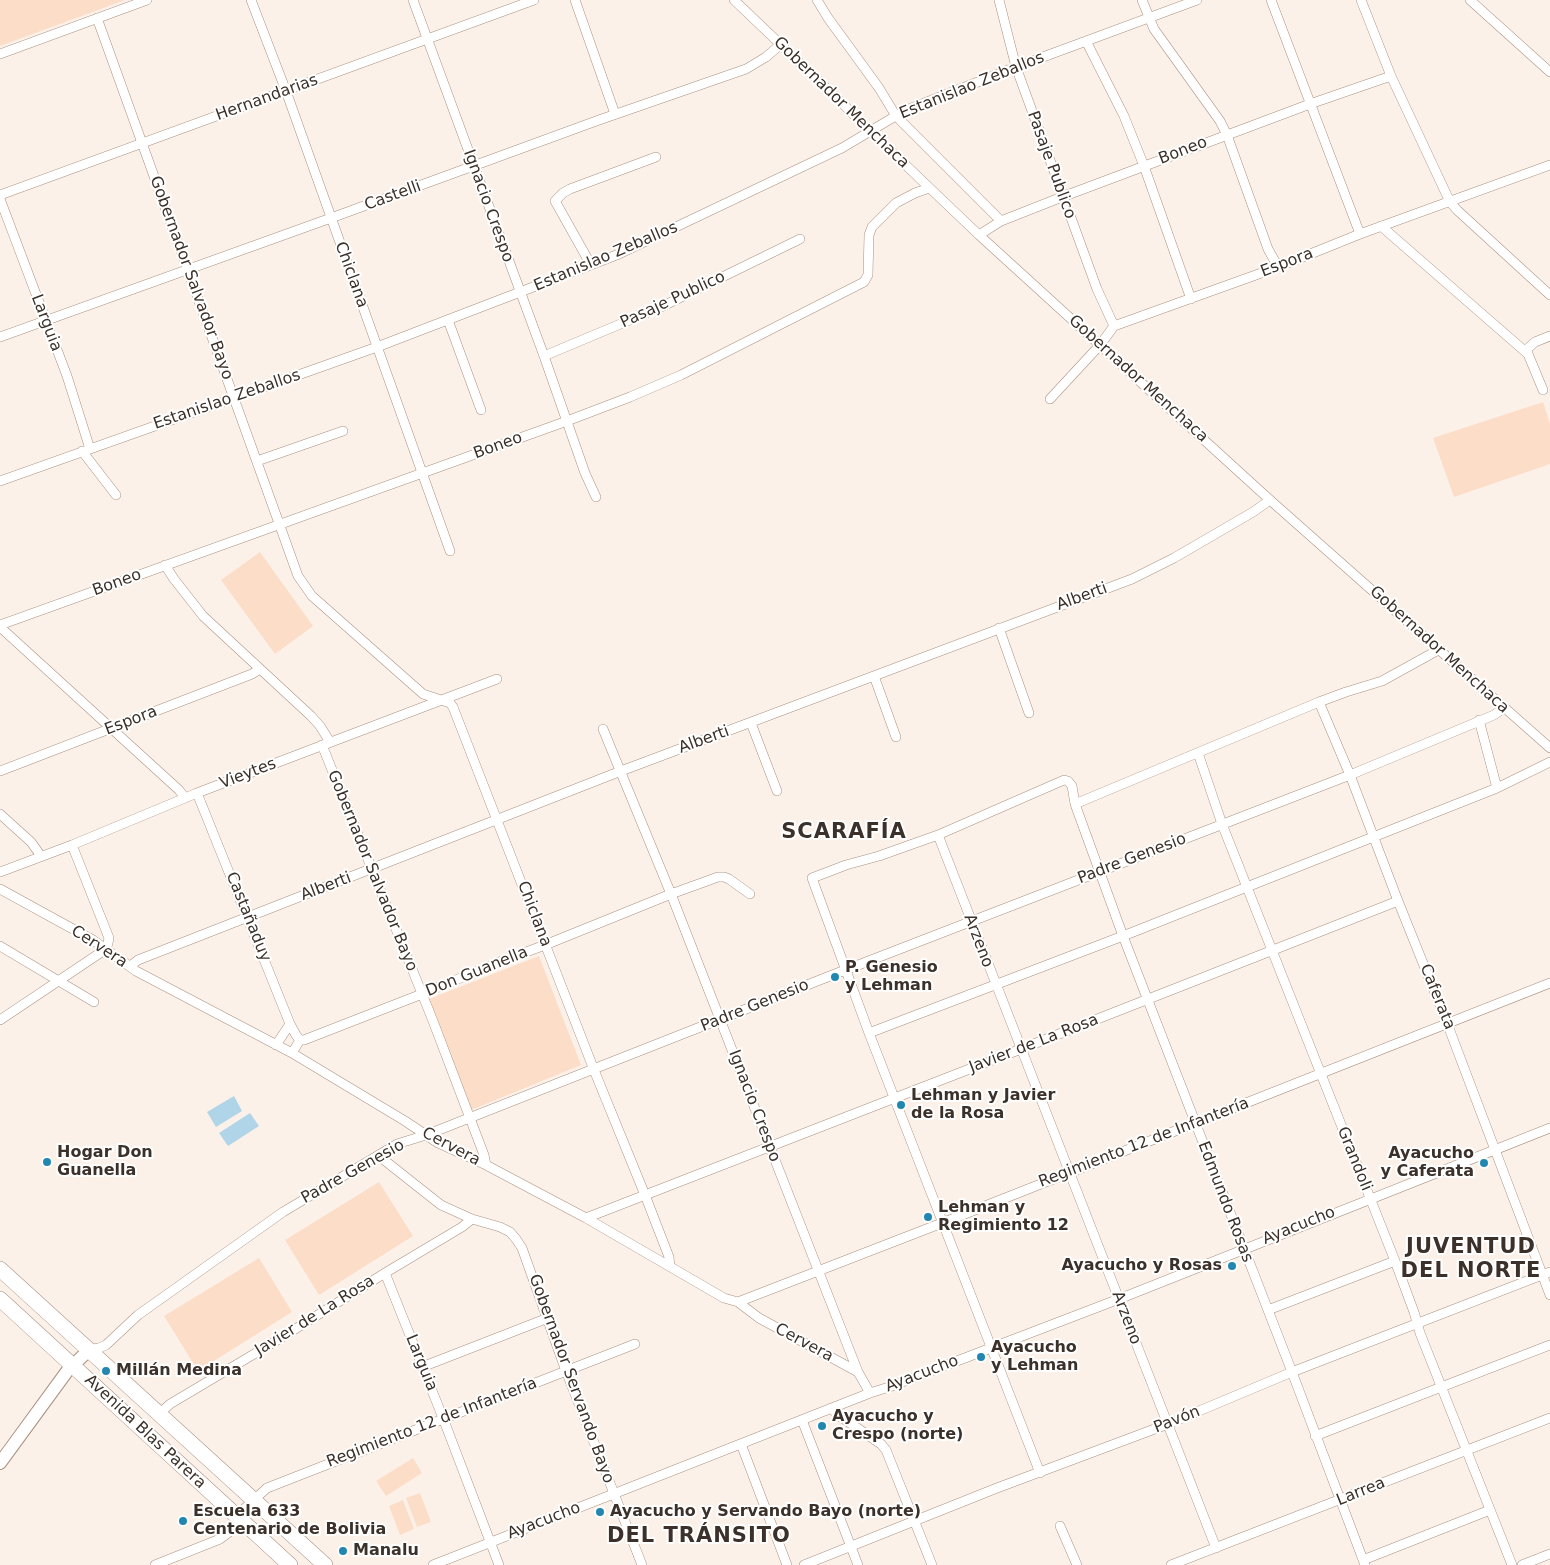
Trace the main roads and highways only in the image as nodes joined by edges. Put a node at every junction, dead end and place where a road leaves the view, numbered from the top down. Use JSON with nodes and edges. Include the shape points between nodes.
{"nodes":[{"id":1,"x":0,"y":1269,"type":"edge"},
{"id":2,"x":0,"y":1299,"type":"edge"},
{"id":3,"x":290,"y":1565,"type":"edge"},
{"id":4,"x":326,"y":1565,"type":"edge"}],
"edges":[{"from":1,"to":4,"type":"main road","name":"Avenida Blas Parera"},
{"from":2,"to":3,"type":"main road","name":"Avenida Blas Parera"}]}
